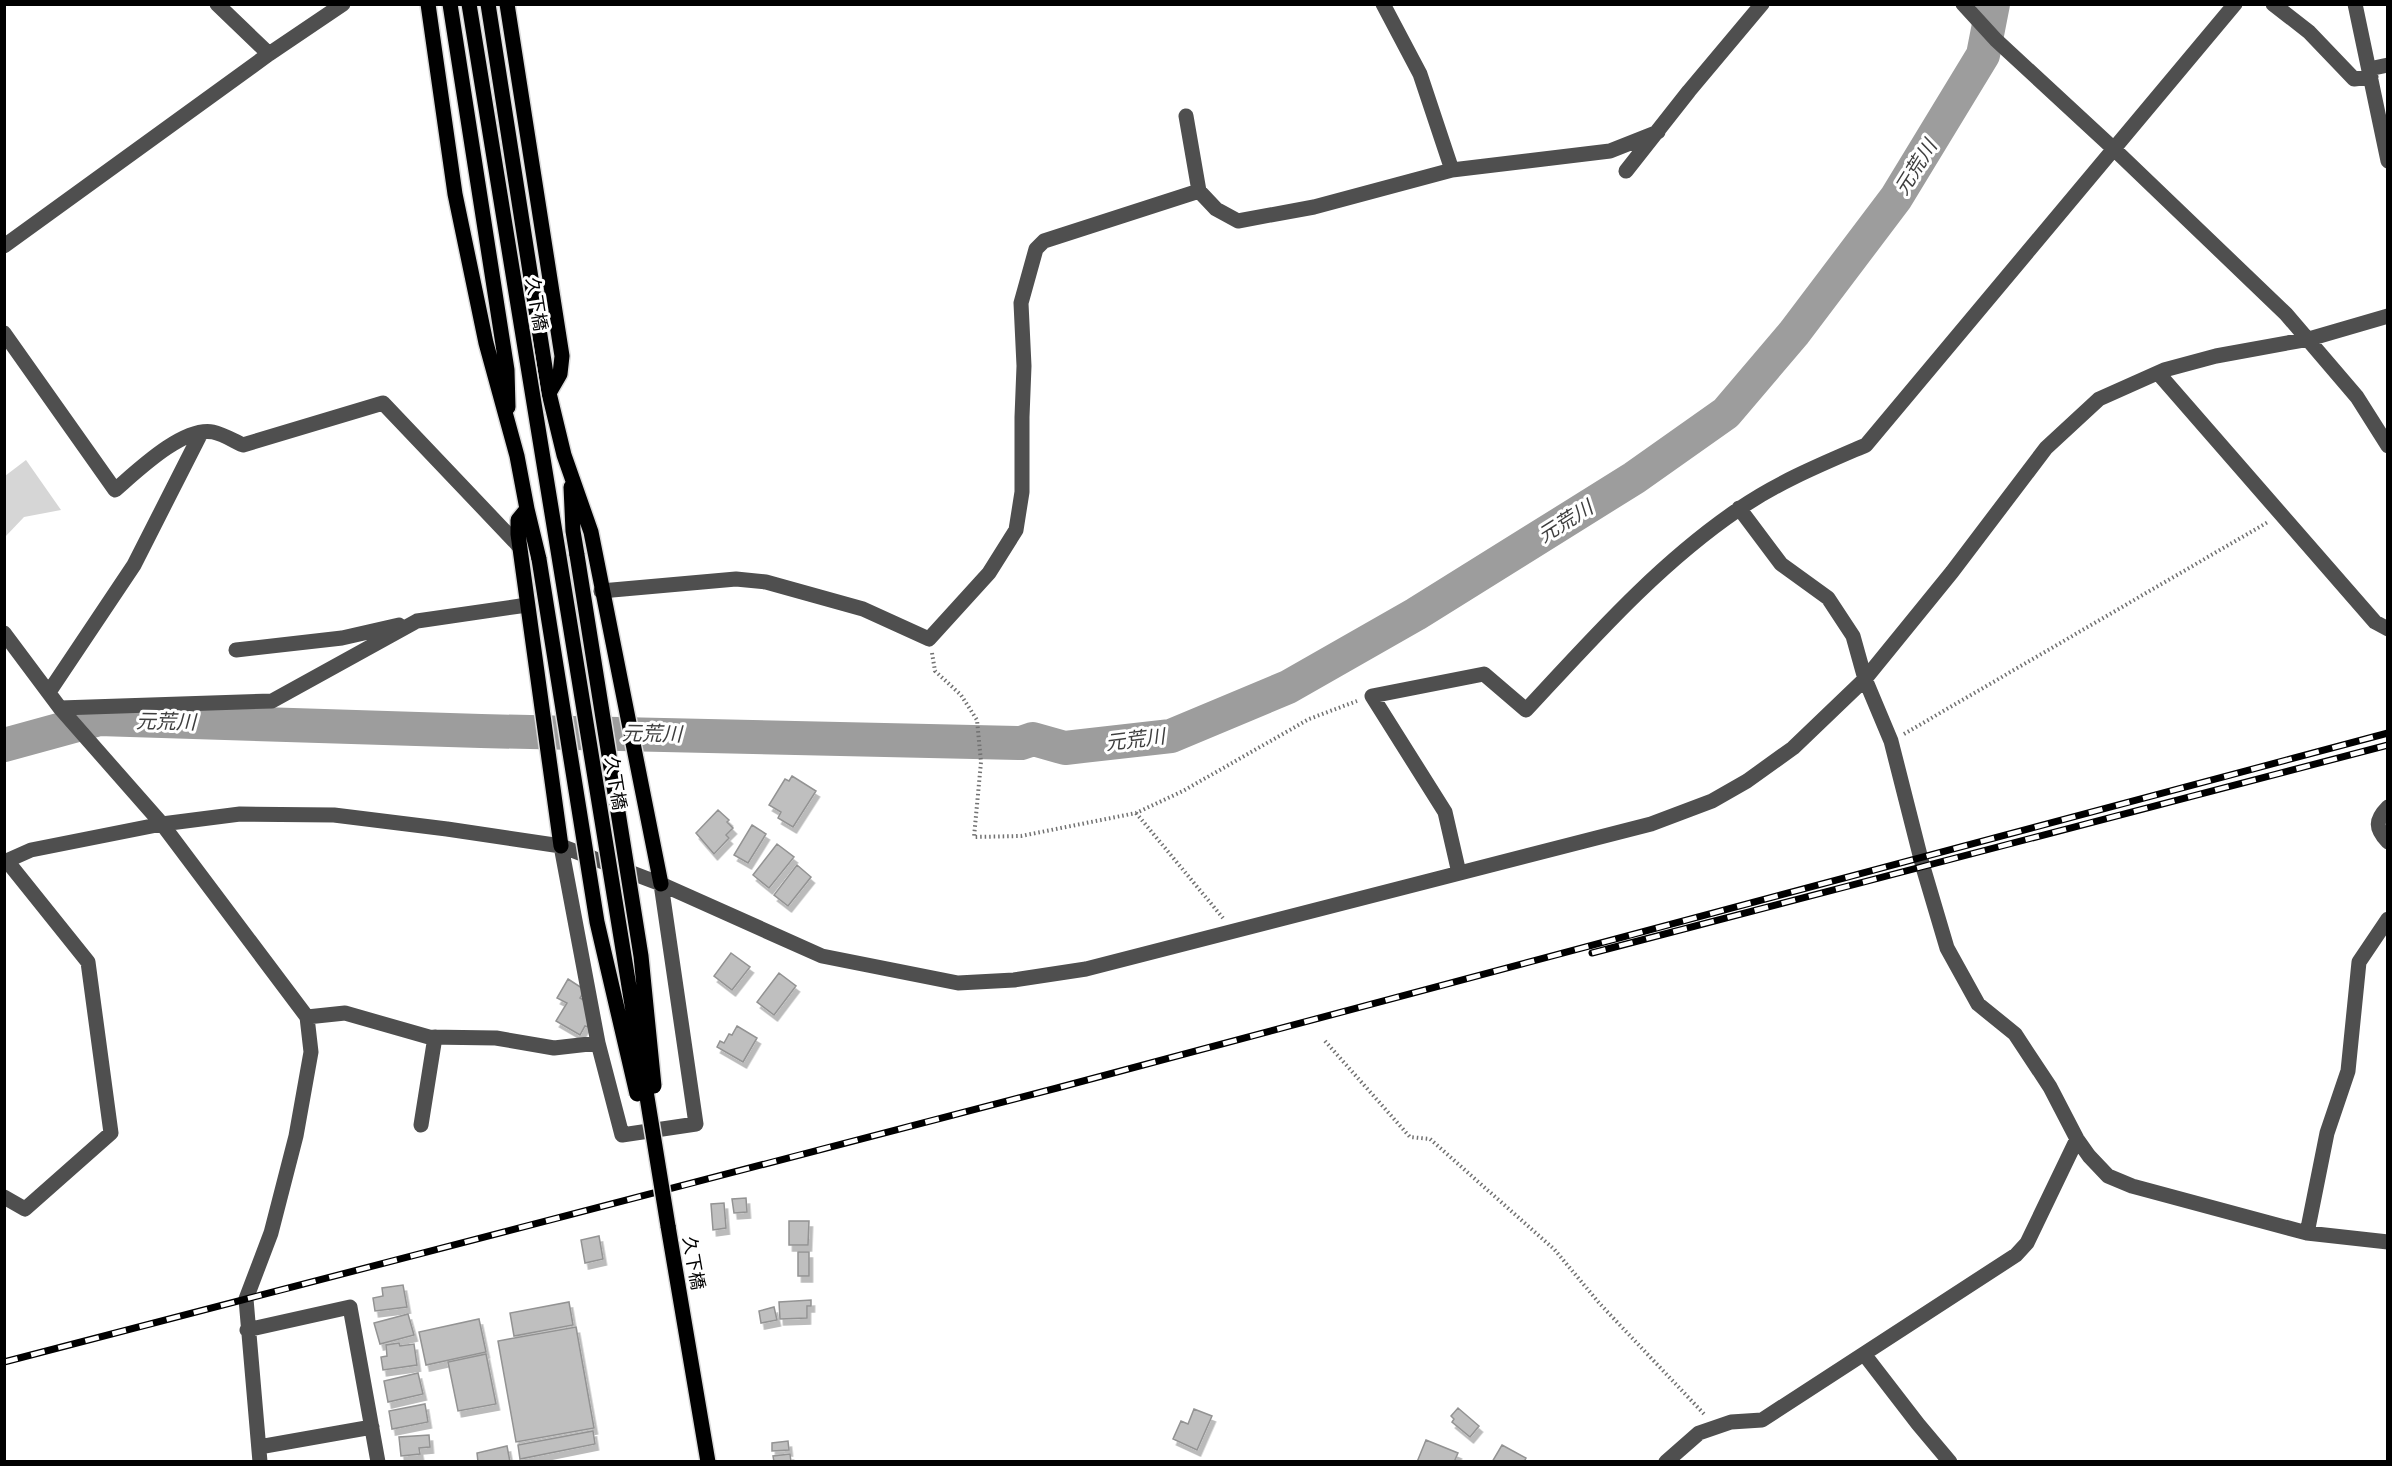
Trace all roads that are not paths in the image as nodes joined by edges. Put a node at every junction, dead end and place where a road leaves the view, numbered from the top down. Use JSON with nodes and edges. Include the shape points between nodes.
{"nodes":[{"id":1,"x":217,"y":4,"type":"edge"},
{"id":2,"x":343,"y":4,"type":"edge"},
{"id":3,"x":428,"y":4,"type":"edge"},
{"id":4,"x":450,"y":4,"type":"edge"},
{"id":5,"x":469,"y":4,"type":"edge"},
{"id":6,"x":488,"y":4,"type":"edge"},
{"id":7,"x":507,"y":4,"type":"edge"},
{"id":8,"x":1383,"y":4,"type":"edge"},
{"id":9,"x":1762,"y":4,"type":"edge"},
{"id":10,"x":1963,"y":4,"type":"edge"},
{"id":11,"x":2235,"y":4,"type":"edge"},
{"id":12,"x":2273,"y":4,"type":"edge"},
{"id":13,"x":2355,"y":4,"type":"edge"},
{"id":14,"x":269,"y":54,"type":"junction"},
{"id":15,"x":2388,"y":65,"type":"edge"},
{"id":16,"x":2370,"y":73,"type":"junction"},
{"id":17,"x":1186,"y":116,"type":"dead end"},
{"id":18,"x":2384,"y":124,"type":"edge"},
{"id":19,"x":1658,"y":132,"type":"junction"},
{"id":20,"x":2115,"y":150,"type":"junction"},
{"id":21,"x":2388,"y":161,"type":"edge"},
{"id":22,"x":1452,"y":170,"type":"junction"},
{"id":23,"x":1626,"y":171,"type":"dead end"},
{"id":24,"x":1199,"y":191,"type":"junction"},
{"id":25,"x":4,"y":246,"type":"edge"},
{"id":26,"x":2388,"y":316,"type":"edge"},
{"id":27,"x":4,"y":333,"type":"edge"},
{"id":28,"x":2309,"y":339,"type":"junction"},
{"id":29,"x":2158,"y":373,"type":"junction"},
{"id":30,"x":549,"y":393,"type":"junction"},
{"id":31,"x":508,"y":422,"type":"junction"},
{"id":32,"x":201,"y":433,"type":"junction"},
{"id":33,"x":2388,"y":446,"type":"edge"},
{"id":34,"x":571,"y":478,"type":"junction"},
{"id":35,"x":1739,"y":508,"type":"junction"},
{"id":36,"x":527,"y":509,"type":"junction"},
{"id":37,"x":519,"y":546,"type":"junction"},
{"id":38,"x":601,"y":591,"type":"junction"},
{"id":39,"x":527,"y":605,"type":"junction"},
{"id":40,"x":417,"y":621,"type":"junction"},
{"id":41,"x":2388,"y":629,"type":"edge"},
{"id":42,"x":4,"y":633,"type":"edge"},
{"id":43,"x":236,"y":650,"type":"dead end"},
{"id":44,"x":1865,"y":679,"type":"junction"},
{"id":45,"x":49,"y":692,"type":"junction"},
{"id":46,"x":60,"y":708,"type":"junction"},
{"id":47,"x":2388,"y":807,"type":"edge"},
{"id":48,"x":162,"y":824,"type":"junction"},
{"id":49,"x":2388,"y":842,"type":"edge"},
{"id":50,"x":561,"y":846,"type":"junction"},
{"id":51,"x":6,"y":862,"type":"edge"},
{"id":52,"x":1459,"y":873,"type":"junction"},
{"id":53,"x":661,"y":884,"type":"junction"},
{"id":54,"x":2388,"y":919,"type":"edge"},
{"id":55,"x":307,"y":1017,"type":"junction"},
{"id":56,"x":435,"y":1037,"type":"junction"},
{"id":57,"x":598,"y":1043,"type":"junction"},
{"id":58,"x":421,"y":1125,"type":"dead end"},
{"id":59,"x":2077,"y":1139,"type":"junction"},
{"id":60,"x":4,"y":1197,"type":"edge"},
{"id":61,"x":668,"y":1226,"type":"junction"},
{"id":62,"x":2307,"y":1233,"type":"junction"},
{"id":63,"x":2388,"y":1242,"type":"edge"},
{"id":64,"x":247,"y":1330,"type":"junction"},
{"id":65,"x":1864,"y":1354,"type":"junction"},
{"id":66,"x":372,"y":1427,"type":"junction"},
{"id":67,"x":259,"y":1454,"type":"edge"},
{"id":68,"x":378,"y":1461,"type":"edge"},
{"id":69,"x":708,"y":1461,"type":"edge"},
{"id":70,"x":1666,"y":1461,"type":"edge"},
{"id":71,"x":1950,"y":1461,"type":"edge"}],
"edges":[{"from":1,"to":14,"type":"street"},
{"from":2,"to":14,"type":"street"},
{"from":3,"to":31,"type":"main road","via":[[455,194],[486,343]]},
{"from":4,"to":31,"type":"main road","via":[[504,348]]},
{"from":5,"to":61,"type":"main road","name":"久下橋","bridge":true},
{"from":6,"to":30,"type":"main road"},
{"from":7,"to":30,"type":"main road","via":[[562,356],[560,374]]},
{"from":8,"to":22,"type":"street","via":[[1420,74]]},
{"from":9,"to":19,"type":"street"},
{"from":10,"to":20,"type":"street","via":[[1996,40]]},
{"from":11,"to":20,"type":"street"},
{"from":12,"to":16,"type":"street","via":[[2309,32],[2354,79]]},
{"from":13,"to":16,"type":"street"},
{"from":14,"to":25,"type":"street"},
{"from":15,"to":16,"type":"street"},
{"from":16,"to":18,"type":"street"},
{"from":17,"to":24,"type":"street"},
{"from":18,"to":21,"type":"street"},
{"from":19,"to":22,"type":"street","via":[[1610,151]]},
{"from":19,"to":23,"type":"street"},
{"from":20,"to":28,"type":"street"},
{"from":20,"to":35,"type":"street","via":[[1866,446],[1795,476]]},
{"from":22,"to":24,"type":"street","via":[[1314,207],[1238,222],[1216,209]]},
{"from":24,"to":38,"type":"street","via":[[1044,240],[1036,249],[1021,303],[1022,492],[1016,530],[989,573],[930,639],[863,609],[766,582],[736,579]]},
{"from":26,"to":28,"type":"street"},
{"from":27,"to":32,"type":"street","via":[[115,490],[157,452]]},
{"from":28,"to":29,"type":"street","via":[[2216,356]]},
{"from":28,"to":33,"type":"street","via":[[2357,397]]},
{"from":29,"to":41,"type":"street","via":[[2375,622]]},
{"from":29,"to":44,"type":"street","via":[[2098,399],[2046,448]]},
{"from":30,"to":34,"type":"main road"},
{"from":31,"to":36,"type":"main road"},
{"from":32,"to":37,"type":"street","via":[[212,431],[243,445],[383,403]]},
{"from":32,"to":45,"type":"street","via":[[134,564]]},
{"from":34,"to":38,"type":"main road","via":[[591,532]]},
{"from":34,"to":61,"type":"main road","bridge":true,"via":[[572,524],[641,956]]},
{"from":35,"to":44,"type":"street","via":[[1781,564],[1828,598],[1853,636]]},
{"from":35,"to":52,"type":"street","via":[[1629,600],[1526,710],[1484,674],[1372,696],[1445,812]]},
{"from":36,"to":37,"type":"main road","via":[[518,520]]},
{"from":36,"to":61,"type":"main road","bridge":true,"via":[[539,560],[597,922]]},
{"from":37,"to":39,"type":"main road"},
{"from":38,"to":53,"type":"main road"},
{"from":39,"to":40,"type":"street"},
{"from":39,"to":50,"type":"main road"},
{"from":40,"to":43,"type":"street","via":[[342,638]]},
{"from":40,"to":46,"type":"street","via":[[272,701]]},
{"from":42,"to":45,"type":"street"},
{"from":44,"to":52,"type":"street","via":[[1793,748],[1712,801],[1652,824]]},
{"from":44,"to":59,"type":"street","via":[[1892,741],[1947,948],[1978,1004],[2015,1034],[2050,1087]]},
{"from":45,"to":46,"type":"street"},
{"from":46,"to":48,"type":"street"},
{"from":47,"to":49,"type":"street","via":[[2377,824],[2378,832]]},
{"from":48,"to":50,"type":"street","via":[[240,814],[334,815]]},
{"from":48,"to":51,"type":"street","via":[[32,850]]},
{"from":48,"to":55,"type":"street"},
{"from":50,"to":53,"type":"street"},
{"from":50,"to":57,"type":"street"},
{"from":51,"to":60,"type":"street","via":[[88,962],[111,1133],[25,1209]]},
{"from":52,"to":53,"type":"street","via":[[1086,969],[1014,980],[958,983],[822,956]]},
{"from":53,"to":57,"type":"street","via":[[696,1124],[622,1135]]},
{"from":54,"to":62,"type":"street","via":[[2359,962],[2348,1071],[2327,1133]]},
{"from":55,"to":56,"type":"street","via":[[345,1013]]},
{"from":55,"to":64,"type":"street","via":[[311,1052],[296,1136],[271,1233],[246,1299]]},
{"from":56,"to":57,"type":"street","via":[[496,1038],[554,1048]]},
{"from":56,"to":58,"type":"street"},
{"from":59,"to":62,"type":"street","via":[[2108,1176],[2132,1186]]},
{"from":59,"to":65,"type":"street","via":[[2027,1243],[2016,1255]]},
{"from":61,"to":69,"type":"main road","name":"久下橋"},
{"from":62,"to":63,"type":"street"},
{"from":64,"to":66,"type":"street","via":[[350,1307]]},
{"from":64,"to":67,"type":"street"},
{"from":65,"to":70,"type":"street","via":[[1762,1420],[1731,1422],[1699,1433]]},
{"from":65,"to":71,"type":"street"},
{"from":66,"to":67,"type":"street"},
{"from":66,"to":68,"type":"street"}]}
